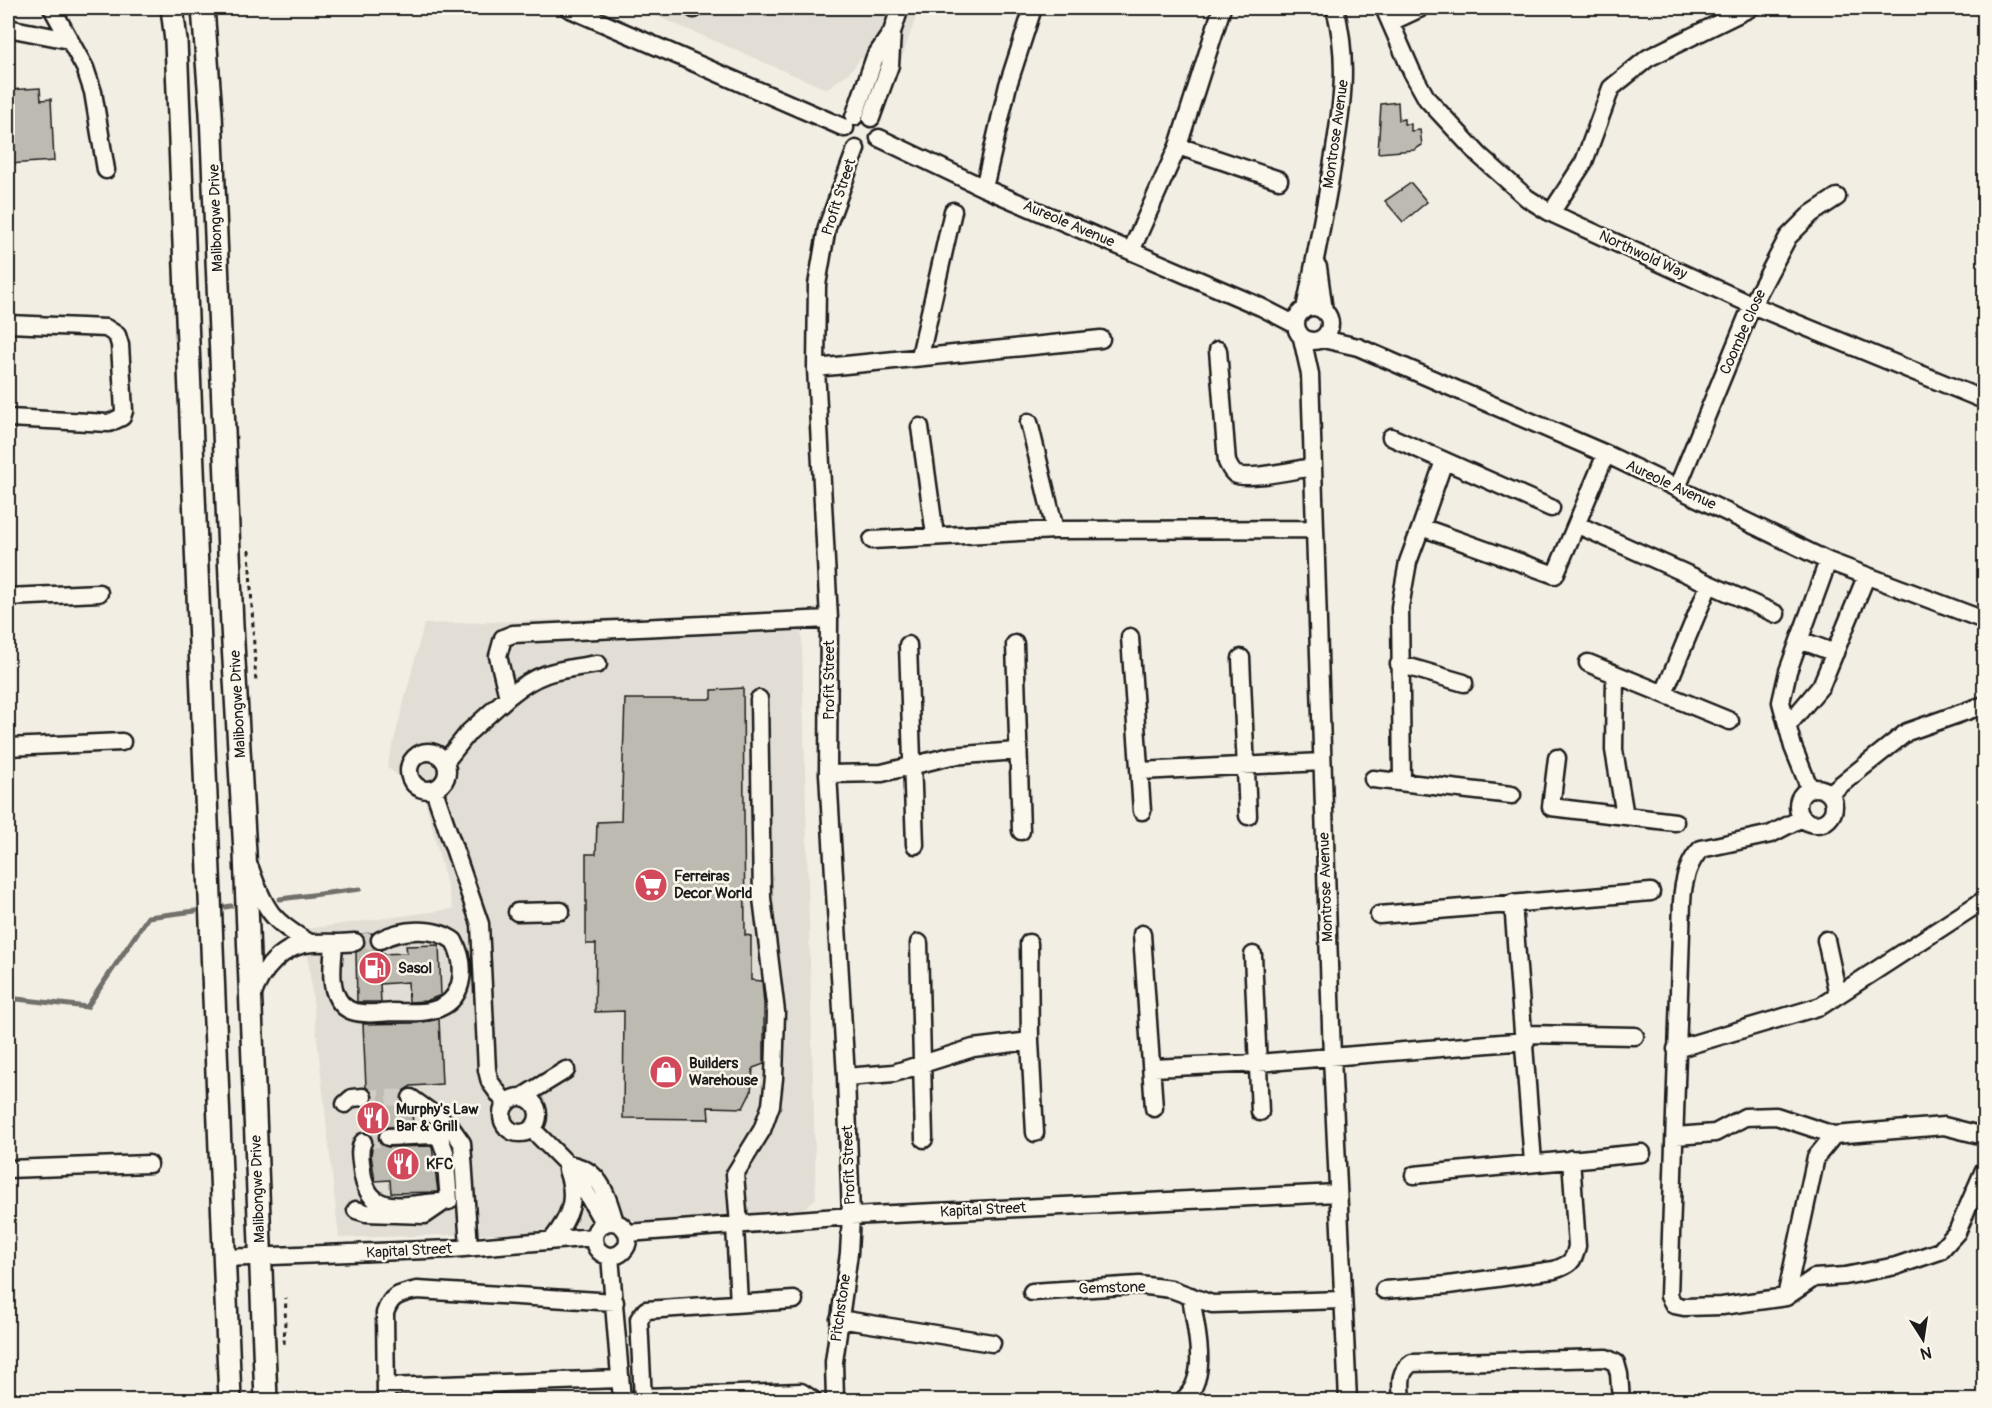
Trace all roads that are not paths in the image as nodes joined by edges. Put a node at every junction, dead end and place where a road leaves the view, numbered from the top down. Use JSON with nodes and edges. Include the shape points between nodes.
{"nodes":[{"id":1,"x":52,"y":8,"type":"edge"},
{"id":2,"x":172,"y":8,"type":"edge"},
{"id":3,"x":203,"y":8,"type":"edge"},
{"id":4,"x":568,"y":8,"type":"edge"},
{"id":5,"x":900,"y":8,"type":"edge"},
{"id":6,"x":1033,"y":8,"type":"edge"},
{"id":7,"x":1222,"y":8,"type":"edge"},
{"id":8,"x":1335,"y":8,"type":"edge"},
{"id":9,"x":1421,"y":8,"type":"edge"},
{"id":10,"x":1750,"y":8,"type":"edge"},
{"id":11,"x":1387,"y":15,"type":"edge"},
{"id":12,"x":8,"y":28,"type":"edge"},
{"id":13,"x":69,"y":39,"type":"junction"},
{"id":14,"x":857,"y":121,"type":"junction"},
{"id":15,"x":879,"y":138,"type":"junction"},
{"id":16,"x":1178,"y":146,"type":"junction"},
{"id":17,"x":856,"y":149,"type":"junction"},
{"id":18,"x":106,"y":170,"type":"dead end"},
{"id":19,"x":1279,"y":180,"type":"dead end"},
{"id":20,"x":984,"y":188,"type":"junction"},
{"id":21,"x":1838,"y":197,"type":"dead end"},
{"id":22,"x":952,"y":211,"type":"dead end"},
{"id":23,"x":1551,"y":213,"type":"junction"},
{"id":24,"x":1131,"y":251,"type":"junction"},
{"id":25,"x":1317,"y":260,"type":"junction"},
{"id":26,"x":1752,"y":305,"type":"junction"},
{"id":27,"x":8,"y":324,"type":"edge"},
{"id":28,"x":1310,"y":327,"type":"junction"},
{"id":29,"x":1101,"y":339,"type":"dead end"},
{"id":30,"x":1218,"y":350,"type":"dead end"},
{"id":31,"x":920,"y":356,"type":"junction"},
{"id":32,"x":816,"y":368,"type":"junction"},
{"id":33,"x":1984,"y":400,"type":"edge"},
{"id":34,"x":8,"y":418,"type":"edge"},
{"id":35,"x":1029,"y":422,"type":"dead end"},
{"id":36,"x":920,"y":427,"type":"dead end"},
{"id":37,"x":1391,"y":437,"type":"dead end"},
{"id":38,"x":1606,"y":454,"type":"junction"},
{"id":39,"x":1444,"y":461,"type":"junction"},
{"id":40,"x":1313,"y":467,"type":"junction"},
{"id":41,"x":1677,"y":488,"type":"junction"},
{"id":42,"x":1551,"y":508,"type":"dead end"},
{"id":43,"x":1578,"y":525,"type":"junction"},
{"id":44,"x":1421,"y":527,"type":"junction"},
{"id":45,"x":1314,"y":529,"type":"junction"},
{"id":46,"x":1055,"y":530,"type":"junction"},
{"id":47,"x":935,"y":535,"type":"junction"},
{"id":48,"x":872,"y":540,"type":"dead end"},
{"id":49,"x":1828,"y":561,"type":"junction"},
{"id":50,"x":1866,"y":577,"type":"junction"},
{"id":51,"x":1709,"y":585,"type":"junction"},
{"id":52,"x":99,"y":593,"type":"dead end"},
{"id":53,"x":8,"y":597,"type":"edge"},
{"id":54,"x":1776,"y":614,"type":"dead end"},
{"id":55,"x":829,"y":620,"type":"junction"},
{"id":56,"x":1984,"y":620,"type":"edge"},
{"id":57,"x":1130,"y":638,"type":"dead end"},
{"id":58,"x":1800,"y":640,"type":"junction"},
{"id":59,"x":1015,"y":644,"type":"dead end"},
{"id":60,"x":908,"y":645,"type":"dead end"},
{"id":61,"x":1835,"y":653,"type":"junction"},
{"id":62,"x":1241,"y":658,"type":"dead end"},
{"id":63,"x":1588,"y":663,"type":"dead end"},
{"id":64,"x":598,"y":664,"type":"dead end"},
{"id":65,"x":1399,"y":664,"type":"junction"},
{"id":66,"x":1615,"y":674,"type":"junction"},
{"id":67,"x":1464,"y":683,"type":"dead end"},
{"id":68,"x":1664,"y":693,"type":"junction"},
{"id":69,"x":508,"y":697,"type":"junction"},
{"id":70,"x":759,"y":699,"type":"dead end"},
{"id":71,"x":1984,"y":705,"type":"edge"},
{"id":72,"x":1730,"y":721,"type":"dead end"},
{"id":73,"x":1788,"y":725,"type":"junction"},
{"id":74,"x":122,"y":742,"type":"dead end"},
{"id":75,"x":8,"y":747,"type":"edge"},
{"id":76,"x":1017,"y":752,"type":"junction"},
{"id":77,"x":1557,"y":758,"type":"dead end"},
{"id":78,"x":445,"y":762,"type":"junction"},
{"id":79,"x":1321,"y":762,"type":"junction"},
{"id":80,"x":913,"y":766,"type":"junction"},
{"id":81,"x":1247,"y":766,"type":"junction"},
{"id":82,"x":1141,"y":771,"type":"junction"},
{"id":83,"x":828,"y":774,"type":"junction"},
{"id":84,"x":1373,"y":779,"type":"dead end"},
{"id":85,"x":1402,"y":781,"type":"junction"},
{"id":86,"x":1810,"y":789,"type":"junction"},
{"id":87,"x":434,"y":790,"type":"junction"},
{"id":88,"x":1829,"y":794,"type":"junction"},
{"id":89,"x":1512,"y":795,"type":"dead end"},
{"id":90,"x":1142,"y":811,"type":"dead end"},
{"id":91,"x":1248,"y":816,"type":"dead end"},
{"id":92,"x":1625,"y":816,"type":"junction"},
{"id":93,"x":1802,"y":818,"type":"junction"},
{"id":94,"x":1675,"y":822,"type":"dead end"},
{"id":95,"x":1021,"y":831,"type":"dead end"},
{"id":96,"x":915,"y":845,"type":"dead end"},
{"id":97,"x":245,"y":853,"type":"junction"},
{"id":98,"x":1651,"y":892,"type":"dead end"},
{"id":99,"x":1984,"y":900,"type":"edge"},
{"id":100,"x":1513,"y":903,"type":"junction"},
{"id":101,"x":561,"y":911,"type":"dead end"},
{"id":102,"x":517,"y":912,"type":"dead end"},
{"id":103,"x":1379,"y":915,"type":"dead end"},
{"id":104,"x":1142,"y":934,"type":"dead end"},
{"id":105,"x":380,"y":940,"type":"tunnel mouth"},
{"id":106,"x":1826,"y":940,"type":"dead end"},
{"id":107,"x":355,"y":942,"type":"tunnel mouth"},
{"id":108,"x":310,"y":943,"type":"junction"},
{"id":109,"x":919,"y":943,"type":"dead end"},
{"id":110,"x":1029,"y":943,"type":"dead end"},
{"id":111,"x":334,"y":944,"type":"junction"},
{"id":112,"x":1253,"y":955,"type":"dead end"},
{"id":113,"x":1838,"y":995,"type":"junction"},
{"id":114,"x":251,"y":1001,"type":"junction"},
{"id":115,"x":1635,"y":1036,"type":"dead end"},
{"id":116,"x":1525,"y":1037,"type":"junction"},
{"id":117,"x":1030,"y":1041,"type":"junction"},
{"id":118,"x":1676,"y":1049,"type":"junction"},
{"id":119,"x":1332,"y":1057,"type":"junction"},
{"id":120,"x":1258,"y":1063,"type":"junction"},
{"id":121,"x":923,"y":1065,"type":"junction"},
{"id":122,"x":1153,"y":1068,"type":"junction"},
{"id":123,"x":566,"y":1070,"type":"dead end"},
{"id":124,"x":846,"y":1077,"type":"junction"},
{"id":125,"x":363,"y":1097,"type":"tunnel mouth"},
{"id":126,"x":522,"y":1097,"type":"junction"},
{"id":127,"x":411,"y":1098,"type":"tunnel mouth"},
{"id":128,"x":345,"y":1104,"type":"dead end"},
{"id":129,"x":506,"y":1104,"type":"junction"},
{"id":130,"x":1154,"y":1108,"type":"dead end"},
{"id":131,"x":1260,"y":1112,"type":"dead end"},
{"id":132,"x":532,"y":1129,"type":"junction"},
{"id":133,"x":1035,"y":1133,"type":"dead end"},
{"id":134,"x":1834,"y":1135,"type":"junction"},
{"id":135,"x":1676,"y":1136,"type":"junction"},
{"id":136,"x":1984,"y":1136,"type":"edge"},
{"id":137,"x":388,"y":1137,"type":"tunnel mouth"},
{"id":138,"x":924,"y":1139,"type":"dead end"},
{"id":139,"x":363,"y":1142,"type":"dead end"},
{"id":140,"x":1642,"y":1154,"type":"dead end"},
{"id":141,"x":1571,"y":1159,"type":"junction"},
{"id":142,"x":1533,"y":1162,"type":"junction"},
{"id":143,"x":565,"y":1163,"type":"junction"},
{"id":144,"x":149,"y":1164,"type":"dead end"},
{"id":145,"x":8,"y":1169,"type":"edge"},
{"id":146,"x":1984,"y":1170,"type":"edge"},
{"id":147,"x":1414,"y":1175,"type":"dead end"},
{"id":148,"x":1338,"y":1193,"type":"junction"},
{"id":149,"x":452,"y":1201,"type":"junction"},
{"id":150,"x":356,"y":1210,"type":"dead end"},
{"id":151,"x":850,"y":1216,"type":"junction"},
{"id":152,"x":737,"y":1226,"type":"junction"},
{"id":153,"x":610,"y":1229,"type":"junction"},
{"id":154,"x":552,"y":1240,"type":"junction"},
{"id":155,"x":469,"y":1247,"type":"junction"},
{"id":156,"x":261,"y":1255,"type":"junction"},
{"id":157,"x":610,"y":1256,"type":"junction"},
{"id":158,"x":223,"y":1258,"type":"junction"},
{"id":159,"x":1384,"y":1290,"type":"dead end"},
{"id":160,"x":1032,"y":1292,"type":"dead end"},
{"id":161,"x":1191,"y":1296,"type":"junction"},
{"id":162,"x":614,"y":1297,"type":"junction"},
{"id":163,"x":1786,"y":1297,"type":"junction"},
{"id":164,"x":794,"y":1300,"type":"dead end"},
{"id":165,"x":1342,"y":1300,"type":"junction"},
{"id":166,"x":740,"y":1304,"type":"junction"},
{"id":167,"x":839,"y":1319,"type":"junction"},
{"id":168,"x":992,"y":1343,"type":"dead end"},
{"id":169,"x":620,"y":1379,"type":"junction"},
{"id":170,"x":386,"y":1394,"type":"edge"},
{"id":171,"x":643,"y":1399,"type":"edge"},
{"id":172,"x":230,"y":1401,"type":"edge"},
{"id":173,"x":266,"y":1401,"type":"edge"},
{"id":174,"x":622,"y":1401,"type":"edge"},
{"id":175,"x":813,"y":1401,"type":"edge"},
{"id":176,"x":835,"y":1401,"type":"edge"},
{"id":177,"x":1183,"y":1401,"type":"edge"},
{"id":178,"x":1348,"y":1401,"type":"edge"},
{"id":179,"x":1402,"y":1401,"type":"edge"},
{"id":180,"x":1621,"y":1401,"type":"edge"}],
"edges":[{"from":1,"to":13,"type":"street"},
{"from":2,"to":158,"type":"main road"},
{"from":3,"to":97,"type":"main road","name":"Malibongwe Drive"},
{"from":4,"to":14,"type":"street"},
{"from":5,"to":14,"type":"street","via":[[892,32],[875,57]]},
{"from":6,"to":20,"type":"street","via":[[1008,85]]},
{"from":7,"to":16,"type":"street"},
{"from":8,"to":25,"type":"street","name":"Montrose Avenue","via":[[1343,44],[1344,89]]},
{"from":9,"to":11,"type":"street"},
{"from":10,"to":23,"type":"street","via":[[1648,58],[1611,88],[1584,162]]},
{"from":11,"to":23,"type":"street","name":"Northwold Way","via":[[1427,99],[1479,156],[1527,198]]},
{"from":12,"to":13,"type":"street"},
{"from":13,"to":18,"type":"street","via":[[93,92]]},
{"from":14,"to":15,"type":"street","via":[[878,126]]},
{"from":14,"to":17,"type":"street","via":[[846,141]]},
{"from":15,"to":17,"type":"street","via":[[872,147]]},
{"from":15,"to":20,"type":"street","name":"Aureole Avenue"},
{"from":16,"to":19,"type":"street"},
{"from":16,"to":24,"type":"street"},
{"from":17,"to":32,"type":"street","name":"Profit Street","via":[[825,238],[817,285]]},
{"from":20,"to":24,"type":"street","name":"Aureole Avenue"},
{"from":21,"to":26,"type":"street","name":"Coombe Close","via":[[1797,225]]},
{"from":22,"to":31,"type":"street"},
{"from":23,"to":26,"type":"street","name":"Northwold Way"},
{"from":24,"to":28,"type":"street","name":"Aureole Avenue"},
{"from":25,"to":28,"type":"street","name":"Montrose Avenue"},
{"from":25,"to":28,"type":"street","name":"Montrose Avenue","via":[[1324,311],[1315,307]]},
{"from":26,"to":33,"type":"street","name":"Northwold Way"},
{"from":26,"to":41,"type":"street","name":"Coombe Close"},
{"from":27,"to":34,"type":"street","via":[[106,328],[117,335],[124,411],[122,417],[109,423]]},
{"from":28,"to":38,"type":"street","name":"Aureole Avenue"},
{"from":28,"to":40,"type":"street","name":"Montrose Avenue"},
{"from":29,"to":31,"type":"street"},
{"from":30,"to":40,"type":"street","via":[[1227,462],[1231,470],[1236,475],[1248,476]]},
{"from":31,"to":32,"type":"street"},
{"from":32,"to":55,"type":"street","name":"Profit Street"},
{"from":35,"to":46,"type":"street"},
{"from":36,"to":47,"type":"street"},
{"from":37,"to":39,"type":"street"},
{"from":38,"to":41,"type":"street","name":"Aureole Avenue"},
{"from":38,"to":43,"type":"street"},
{"from":39,"to":42,"type":"street"},
{"from":39,"to":44,"type":"street"},
{"from":40,"to":45,"type":"street","name":"Montrose Avenue"},
{"from":41,"to":49,"type":"street","name":"Aureole Avenue"},
{"from":43,"to":44,"type":"street","via":[[1555,575]]},
{"from":43,"to":51,"type":"street"},
{"from":44,"to":65,"type":"street","via":[[1408,562],[1400,608]]},
{"from":45,"to":46,"type":"street"},
{"from":45,"to":79,"type":"street","name":"Montrose Avenue"},
{"from":46,"to":47,"type":"street"},
{"from":47,"to":48,"type":"street"},
{"from":49,"to":50,"type":"street","name":"Aureole Avenue"},
{"from":49,"to":58,"type":"street"},
{"from":50,"to":56,"type":"street","name":"Aureole Avenue"},
{"from":50,"to":61,"type":"street"},
{"from":51,"to":54,"type":"street"},
{"from":51,"to":68,"type":"street"},
{"from":52,"to":53,"type":"street"},
{"from":55,"to":69,"type":"street","via":[[513,634],[503,638],[498,656]]},
{"from":55,"to":83,"type":"street","name":"Profit Street"},
{"from":57,"to":82,"type":"street"},
{"from":58,"to":61,"type":"street"},
{"from":58,"to":73,"type":"street","via":[[1781,702]]},
{"from":59,"to":76,"type":"street"},
{"from":60,"to":80,"type":"street"},
{"from":61,"to":73,"type":"street","via":[[1821,686]]},
{"from":62,"to":81,"type":"street"},
{"from":63,"to":66,"type":"street"},
{"from":64,"to":69,"type":"street","via":[[546,672],[526,681]]},
{"from":65,"to":67,"type":"street"},
{"from":65,"to":85,"type":"street"},
{"from":66,"to":68,"type":"street"},
{"from":66,"to":92,"type":"street","via":[[1614,750]]},
{"from":68,"to":72,"type":"street"},
{"from":69,"to":78,"type":"street","via":[[469,732]]},
{"from":70,"to":152,"type":"street","via":[[762,898],[776,1012],[774,1078],[771,1105],[762,1130],[735,1174]]},
{"from":71,"to":88,"type":"street","via":[[1907,732]]},
{"from":73,"to":86,"type":"street"},
{"from":74,"to":75,"type":"street"},
{"from":76,"to":80,"type":"street","via":[[951,756]]},
{"from":76,"to":95,"type":"street"},
{"from":77,"to":92,"type":"street","via":[[1551,807]]},
{"from":78,"to":87,"type":"street","via":[[447,776]]},
{"from":78,"to":87,"type":"street","via":[[438,754],[426,752],[414,757],[411,763],[412,781],[422,789]]},
{"from":79,"to":81,"type":"street"},
{"from":79,"to":119,"type":"street","name":"Montrose Avenue"},
{"from":80,"to":83,"type":"street","via":[[882,773]]},
{"from":80,"to":96,"type":"street"},
{"from":81,"to":82,"type":"street"},
{"from":81,"to":91,"type":"street"},
{"from":82,"to":90,"type":"street"},
{"from":83,"to":124,"type":"street","name":"Profit Street"},
{"from":84,"to":85,"type":"street"},
{"from":85,"to":89,"type":"street"},
{"from":86,"to":88,"type":"street"},
{"from":86,"to":93,"type":"street","via":[[1799,798],[1798,812]]},
{"from":87,"to":129,"type":"street","via":[[480,924],[487,1070],[490,1082]]},
{"from":88,"to":93,"type":"street","via":[[1833,807],[1827,819],[1814,824]]},
{"from":92,"to":94,"type":"street"},
{"from":93,"to":118,"type":"street","via":[[1771,834],[1711,845],[1693,857],[1682,902]]},
{"from":97,"to":108,"type":"street","via":[[273,917]]},
{"from":97,"to":114,"type":"main road","name":"Malibongwe Drive"},
{"from":98,"to":100,"type":"street"},
{"from":99,"to":113,"type":"street"},
{"from":100,"to":103,"type":"street"},
{"from":100,"to":116,"type":"street"},
{"from":101,"to":102,"type":"street"},
{"from":104,"to":122,"type":"street"},
{"from":105,"to":111,"type":"street","via":[[409,932],[438,932],[454,941],[462,976],[454,997],[429,1011],[348,1010],[334,987]]},
{"from":106,"to":113,"type":"street"},
{"from":107,"to":111,"type":"street"},
{"from":108,"to":111,"type":"street"},
{"from":108,"to":114,"type":"street","via":[[276,959],[256,985]]},
{"from":109,"to":121,"type":"street"},
{"from":110,"to":117,"type":"street"},
{"from":112,"to":120,"type":"street"},
{"from":113,"to":118,"type":"street","via":[[1821,1006]]},
{"from":114,"to":156,"type":"main road","name":"Malibongwe Drive"},
{"from":115,"to":116,"type":"street"},
{"from":116,"to":119,"type":"street"},
{"from":116,"to":142,"type":"street"},
{"from":117,"to":121,"type":"street","via":[[972,1048]]},
{"from":117,"to":133,"type":"street"},
{"from":118,"to":135,"type":"street"},
{"from":119,"to":120,"type":"street"},
{"from":119,"to":148,"type":"street","name":"Montrose Avenue"},
{"from":120,"to":122,"type":"street"},
{"from":120,"to":131,"type":"street"},
{"from":121,"to":124,"type":"street","via":[[894,1073]]},
{"from":121,"to":138,"type":"street"},
{"from":122,"to":130,"type":"street"},
{"from":123,"to":126,"type":"street"},
{"from":124,"to":151,"type":"street","name":"Profit Street"},
{"from":125,"to":128,"type":"street","via":[[352,1098]]},
{"from":126,"to":129,"type":"street"},
{"from":126,"to":132,"type":"street","via":[[537,1107]]},
{"from":127,"to":149,"type":"street","via":[[428,1108],[462,1143]]},
{"from":129,"to":132,"type":"street","via":[[502,1114],[509,1130],[520,1133]]},
{"from":132,"to":143,"type":"street"},
{"from":134,"to":135,"type":"street","via":[[1776,1116],[1745,1117],[1715,1132]]},
{"from":134,"to":136,"type":"street","via":[[1944,1126]]},
{"from":134,"to":163,"type":"street","via":[[1816,1157]]},
{"from":135,"to":163,"type":"street","via":[[1669,1296],[1674,1305],[1722,1306]]},
{"from":137,"to":149,"type":"street","via":[[440,1138]]},
{"from":139,"to":149,"type":"street","via":[[363,1179],[372,1198],[384,1204]]},
{"from":140,"to":141,"type":"street"},
{"from":141,"to":142,"type":"street"},
{"from":141,"to":159,"type":"street","via":[[1577,1246],[1575,1258],[1568,1266],[1448,1285]]},
{"from":142,"to":147,"type":"street"},
{"from":143,"to":153,"type":"street"},
{"from":143,"to":154,"type":"street","via":[[572,1182],[573,1204],[567,1221]]},
{"from":144,"to":145,"type":"street"},
{"from":146,"to":163,"type":"street","via":[[1957,1232],[1940,1251],[1896,1266],[1814,1278]]},
{"from":148,"to":151,"type":"street","name":"Kapital Street"},
{"from":148,"to":165,"type":"street","name":"Montrose Avenue"},
{"from":149,"to":150,"type":"street","via":[[424,1215]]},
{"from":149,"to":155,"type":"street"},
{"from":151,"to":152,"type":"street","name":"Kapital Street"},
{"from":151,"to":167,"type":"street","name":"Pitchstone"},
{"from":152,"to":153,"type":"street","name":"Kapital Street"},
{"from":152,"to":166,"type":"street"},
{"from":153,"to":154,"type":"street","name":"Kapital Street"},
{"from":153,"to":157,"type":"street","via":[[596,1248]]},
{"from":153,"to":157,"type":"street","via":[[626,1250]]},
{"from":154,"to":155,"type":"street","name":"Kapital Street"},
{"from":155,"to":156,"type":"street","name":"Kapital Street"},
{"from":156,"to":158,"type":"street","name":"Kapital Street"},
{"from":156,"to":173,"type":"main road","name":"Malibongwe Drive"},
{"from":157,"to":162,"type":"street"},
{"from":158,"to":172,"type":"main road"},
{"from":160,"to":161,"type":"street","name":"Gemstone","via":[[1139,1285]]},
{"from":161,"to":165,"type":"street","name":"Gemstone","via":[[1212,1304],[1238,1305]]},
{"from":161,"to":177,"type":"street","via":[[1199,1369],[1197,1385]]},
{"from":162,"to":169,"type":"street"},
{"from":162,"to":170,"type":"street","via":[[417,1290],[398,1294],[390,1300],[385,1313]]},
{"from":164,"to":166,"type":"street"},
{"from":165,"to":178,"type":"street","name":"Montrose Avenue"},
{"from":166,"to":171,"type":"street","via":[[654,1308],[640,1315]]},
{"from":167,"to":168,"type":"street"},
{"from":167,"to":176,"type":"street","name":"Pitchstone"},
{"from":169,"to":170,"type":"street"},
{"from":169,"to":174,"type":"street"},
{"from":171,"to":175,"type":"street","via":[[801,1392]]},
{"from":179,"to":180,"type":"street","via":[[1401,1378],[1404,1368],[1412,1363],[1606,1358],[1616,1363]]}]}
